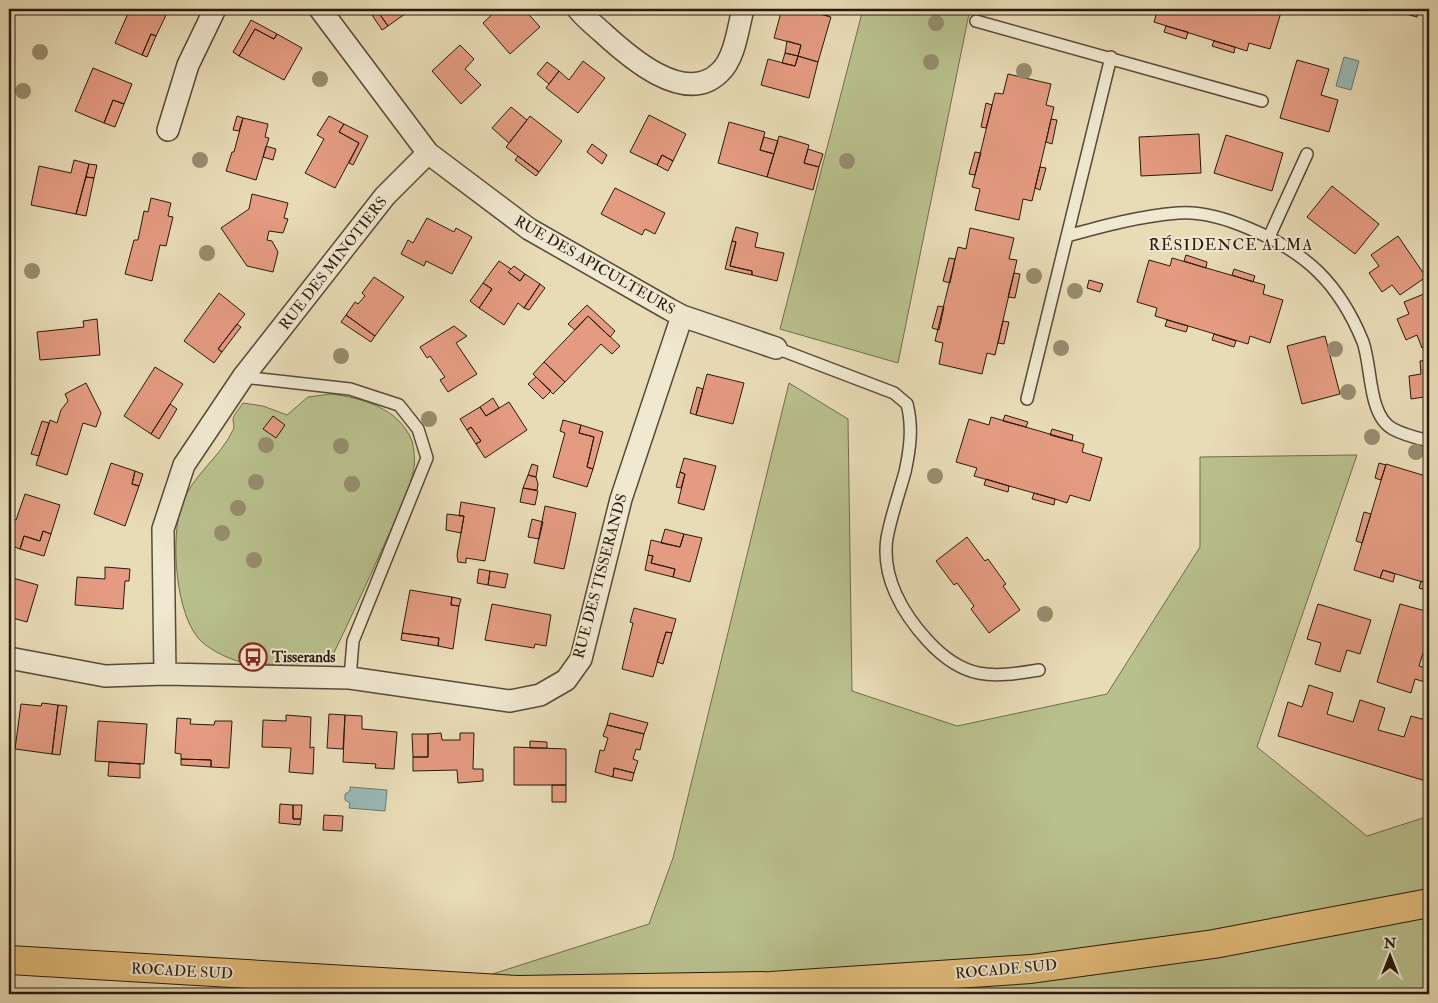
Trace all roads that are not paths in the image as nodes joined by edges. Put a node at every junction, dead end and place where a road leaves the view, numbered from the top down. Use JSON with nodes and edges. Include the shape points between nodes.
{"nodes":[{"id":1,"x":215,"y":9,"type":"edge"},
{"id":2,"x":320,"y":9,"type":"edge"},
{"id":3,"x":578,"y":9,"type":"edge"},
{"id":4,"x":743,"y":9,"type":"edge"},
{"id":5,"x":976,"y":21,"type":"dead end"},
{"id":6,"x":1110,"y":58,"type":"junction"},
{"id":7,"x":1262,"y":101,"type":"dead end"},
{"id":8,"x":168,"y":130,"type":"dead end"},
{"id":9,"x":428,"y":153,"type":"junction"},
{"id":10,"x":1307,"y":154,"type":"dead end"},
{"id":11,"x":1067,"y":236,"type":"junction"},
{"id":12,"x":1269,"y":237,"type":"junction"},
{"id":13,"x":682,"y":316,"type":"junction"},
{"id":14,"x":776,"y":348,"type":"joint"},
{"id":15,"x":243,"y":378,"type":"junction"},
{"id":16,"x":1027,"y":399,"type":"dead end"},
{"id":17,"x":1429,"y":441,"type":"edge"},
{"id":18,"x":9,"y":658,"type":"edge"},
{"id":19,"x":1039,"y":670,"type":"dead end"},
{"id":20,"x":165,"y":674,"type":"junction"},
{"id":21,"x":350,"y":678,"type":"junction"},
{"id":22,"x":1429,"y":903,"type":"edge"},
{"id":23,"x":9,"y":960,"type":"edge"}],
"edges":[{"from":1,"to":8,"type":"street","via":[[188,65]]},
{"from":2,"to":9,"type":"street","name":"RUE DES APICULTEURS"},
{"from":3,"to":4,"type":"street","via":[[626,54],[651,72],[678,82],[694,83],[709,80],[727,64]]},
{"from":5,"to":6,"type":"lane"},
{"from":6,"to":7,"type":"lane"},
{"from":6,"to":11,"type":"lane"},
{"from":9,"to":13,"type":"street","name":"RUE DES APICULTEURS","via":[[529,229]]},
{"from":9,"to":15,"type":"street","name":"RUE DES MINOTIERS","via":[[385,196]]},
{"from":10,"to":12,"type":"lane"},
{"from":11,"to":12,"type":"lane","via":[[1123,221],[1180,213],[1230,220]]},
{"from":11,"to":16,"type":"lane"},
{"from":12,"to":17,"type":"lane","via":[[1308,260],[1336,291],[1364,345],[1376,405],[1382,418],[1392,429]]},
{"from":13,"to":14,"type":"street","name":"RUE DES APICULTEURS"},
{"from":13,"to":21,"type":"street","name":"RUE DES TISSERANDS","via":[[621,499],[581,659],[566,680],[540,695],[510,701]]},
{"from":14,"to":19,"type":"lane","via":[[894,393],[907,404],[912,430],[887,540],[888,574],[912,624],[953,663],[976,673],[1000,676]]},
{"from":15,"to":20,"type":"street","name":"RUE DES MINOTIERS","via":[[184,465],[162,529]]},
{"from":15,"to":21,"type":"lane","via":[[350,389],[399,405],[418,429],[427,458],[353,641]]},
{"from":18,"to":20,"type":"street","name":"RUE DES TISSERANDS","via":[[105,676]]},
{"from":20,"to":21,"type":"street","name":"RUE DES TISSERANDS"},
{"from":22,"to":23,"type":"main road","name":"ROCADE SUD","via":[[1214,944],[1030,969],[771,986],[518,990]]}]}
